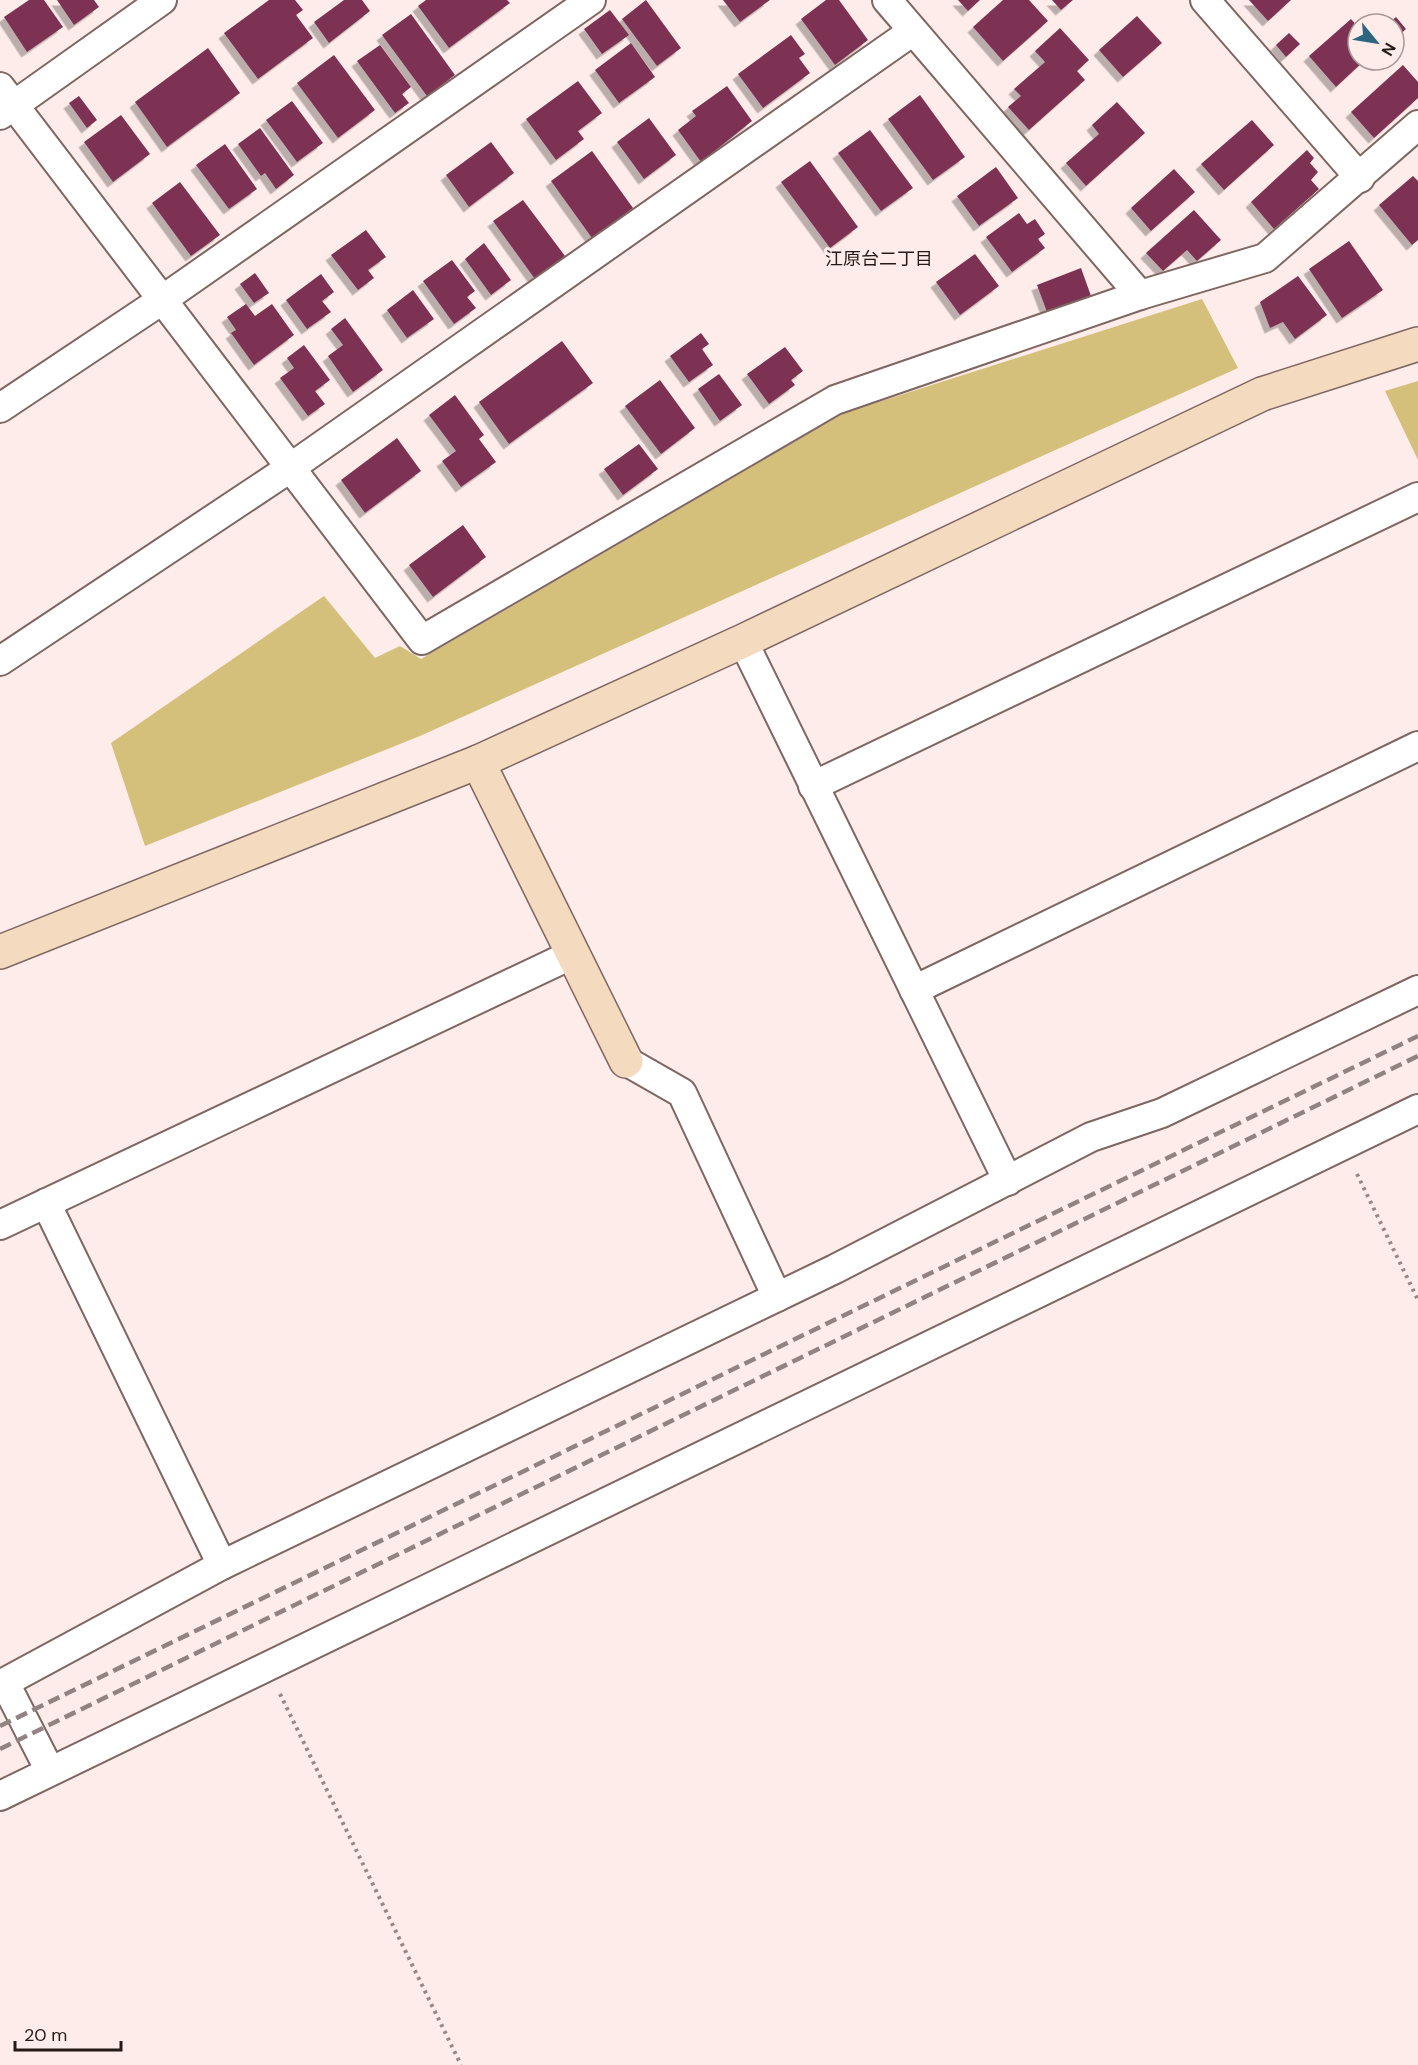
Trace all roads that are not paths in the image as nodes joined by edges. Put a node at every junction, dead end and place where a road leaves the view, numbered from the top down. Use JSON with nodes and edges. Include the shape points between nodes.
{"nodes":[{"id":1,"x":162,"y":0,"type":"edge"},
{"id":2,"x":591,"y":0,"type":"edge"},
{"id":3,"x":887,"y":0,"type":"edge"},
{"id":4,"x":1205,"y":0,"type":"edge"},
{"id":5,"x":913,"y":31,"type":"junction"},
{"id":6,"x":5,"y":102,"type":"edge"},
{"id":7,"x":1418,"y":125,"type":"edge"},
{"id":8,"x":1360,"y":178,"type":"junction"},
{"id":9,"x":1140,"y":295,"type":"junction"},
{"id":10,"x":162,"y":300,"type":"junction"},
{"id":11,"x":1418,"y":344,"type":"edge"},
{"id":12,"x":0,"y":408,"type":"edge"},
{"id":13,"x":290,"y":468,"type":"junction"},
{"id":14,"x":1418,"y":497,"type":"edge"},
{"id":15,"x":743,"y":641,"type":"junction"},
{"id":16,"x":0,"y":661,"type":"edge"},
{"id":17,"x":1418,"y":746,"type":"edge"},
{"id":18,"x":478,"y":762,"type":"junction"},
{"id":19,"x":813,"y":786,"type":"junction"},
{"id":20,"x":0,"y":952,"type":"edge"},
{"id":21,"x":573,"y":954,"type":"junction"},
{"id":22,"x":914,"y":990,"type":"junction"},
{"id":23,"x":1418,"y":990,"type":"edge"},
{"id":24,"x":626,"y":1061,"type":"joint"},
{"id":25,"x":1418,"y":1109,"type":"edge"},
{"id":26,"x":1008,"y":1181,"type":"junction"},
{"id":27,"x":46,"y":1203,"type":"junction"},
{"id":28,"x":0,"y":1225,"type":"edge"},
{"id":29,"x":777,"y":1297,"type":"junction"},
{"id":30,"x":222,"y":1565,"type":"junction"},
{"id":31,"x":3,"y":1679,"type":"edge"},
{"id":32,"x":50,"y":1771,"type":"junction"},
{"id":33,"x":0,"y":1796,"type":"edge"}],
"edges":[{"from":1,"to":6,"type":"street"},
{"from":2,"to":10,"type":"street"},
{"from":3,"to":5,"type":"street"},
{"from":4,"to":8,"type":"street"},
{"from":5,"to":9,"type":"street"},
{"from":5,"to":13,"type":"street"},
{"from":6,"to":10,"type":"street"},
{"from":7,"to":8,"type":"street"},
{"from":8,"to":9,"type":"street","via":[[1265,258]]},
{"from":9,"to":13,"type":"street","via":[[835,400],[422,640]]},
{"from":10,"to":12,"type":"street"},
{"from":10,"to":13,"type":"street"},
{"from":11,"to":15,"type":"street","via":[[1262,394]]},
{"from":13,"to":16,"type":"street"},
{"from":14,"to":19,"type":"street"},
{"from":15,"to":18,"type":"street"},
{"from":15,"to":19,"type":"street"},
{"from":17,"to":22,"type":"street"},
{"from":18,"to":20,"type":"street"},
{"from":18,"to":21,"type":"street"},
{"from":19,"to":22,"type":"street"},
{"from":21,"to":24,"type":"street"},
{"from":21,"to":27,"type":"street"},
{"from":22,"to":26,"type":"street"},
{"from":23,"to":26,"type":"street","via":[[1162,1113],[1091,1137]]},
{"from":24,"to":29,"type":"street","via":[[682,1093]]},
{"from":25,"to":32,"type":"street"},
{"from":26,"to":29,"type":"street"},
{"from":27,"to":28,"type":"street"},
{"from":27,"to":30,"type":"street"},
{"from":29,"to":30,"type":"street"},
{"from":30,"to":31,"type":"street"},
{"from":31,"to":32,"type":"street"},
{"from":32,"to":33,"type":"street"}]}
